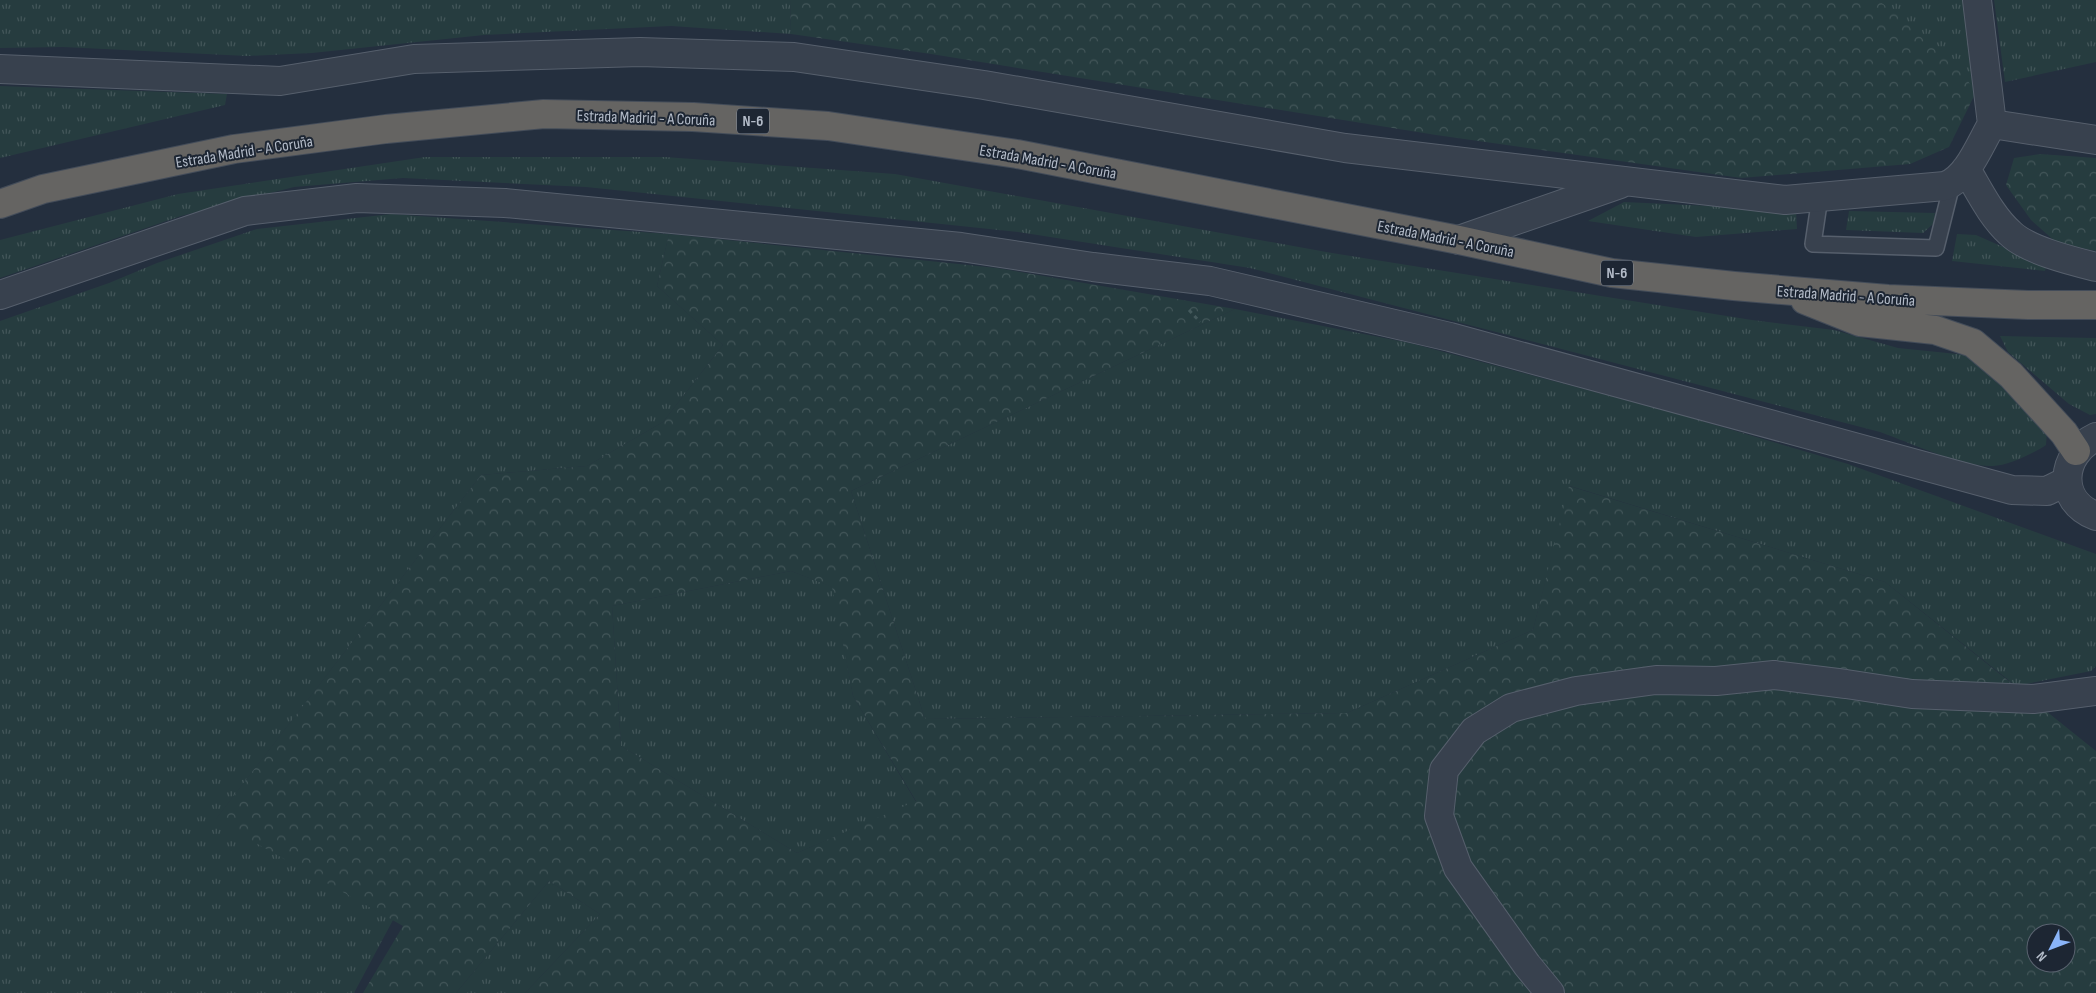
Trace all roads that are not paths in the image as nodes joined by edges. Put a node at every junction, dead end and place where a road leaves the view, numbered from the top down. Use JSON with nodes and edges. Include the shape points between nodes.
{"nodes":[{"id":1,"x":1977,"y":0,"type":"edge"},
{"id":2,"x":0,"y":68,"type":"edge"},
{"id":3,"x":1992,"y":124,"type":"junction"},
{"id":4,"x":2096,"y":140,"type":"edge"},
{"id":5,"x":1959,"y":176,"type":"junction"},
{"id":6,"x":1628,"y":181,"type":"junction"},
{"id":7,"x":43,"y":189,"type":"junction"},
{"id":8,"x":0,"y":193,"type":"edge"},
{"id":9,"x":1820,"y":197,"type":"junction"},
{"id":10,"x":0,"y":204,"type":"edge"},
{"id":11,"x":1459,"y":240,"type":"junction"},
{"id":12,"x":2096,"y":267,"type":"edge"},
{"id":13,"x":1778,"y":290,"type":"junction"},
{"id":14,"x":0,"y":295,"type":"edge"},
{"id":15,"x":2096,"y":305,"type":"edge"},
{"id":16,"x":2086,"y":444,"type":"edge"},
{"id":17,"x":2067,"y":481,"type":"junction"},
{"id":18,"x":2096,"y":516,"type":"edge"},
{"id":19,"x":2096,"y":690,"type":"edge"},
{"id":20,"x":1550,"y":993,"type":"edge"}],
"edges":[{"from":1,"to":3,"type":"street"},
{"from":2,"to":6,"type":"street","via":[[280,81],[414,59],[640,52],[794,57],[984,85],[1345,148]]},
{"from":3,"to":4,"type":"street"},
{"from":3,"to":5,"type":"street"},
{"from":5,"to":9,"type":"street","via":[[1945,186]]},
{"from":5,"to":9,"type":"lane","via":[[1936,248],[1813,244]]},
{"from":5,"to":12,"type":"street","via":[[2009,233],[2022,242]]},
{"from":6,"to":9,"type":"street","via":[[1785,200]]},
{"from":6,"to":11,"type":"street"},
{"from":7,"to":8,"type":"highway"},
{"from":7,"to":10,"type":"highway","name":"Estrada Madrid - A Coruña","number":"N-6"},
{"from":7,"to":11,"type":"highway","name":"Estrada Madrid - A Coruña","number":"N-6","via":[[234,149],[386,130],[544,114],[693,117],[828,126],[1017,154]]},
{"from":11,"to":13,"type":"highway","name":"Estrada Madrid - A Coruña","number":"N-6","via":[[1612,273]]},
{"from":13,"to":15,"type":"highway","name":"Estrada Madrid - A Coruña","number":"N-6","via":[[1888,299]]},
{"from":13,"to":16,"type":"highway","via":[[1860,322],[1936,330],[1973,343],[2011,375],[2064,433]]},
{"from":14,"to":17,"type":"street","via":[[245,211],[357,198],[505,202],[961,247],[1210,281],[1450,337],[2012,490],[2047,491]]},
{"from":16,"to":17,"type":"street","via":[[2070,460]]},
{"from":17,"to":18,"type":"street","via":[[2078,504]]},
{"from":19,"to":20,"type":"street","via":[[2033,700],[1912,694],[1774,675],[1716,681],[1656,680],[1576,691],[1511,708],[1474,731],[1444,770],[1439,816],[1458,868],[1526,965]]}]}
